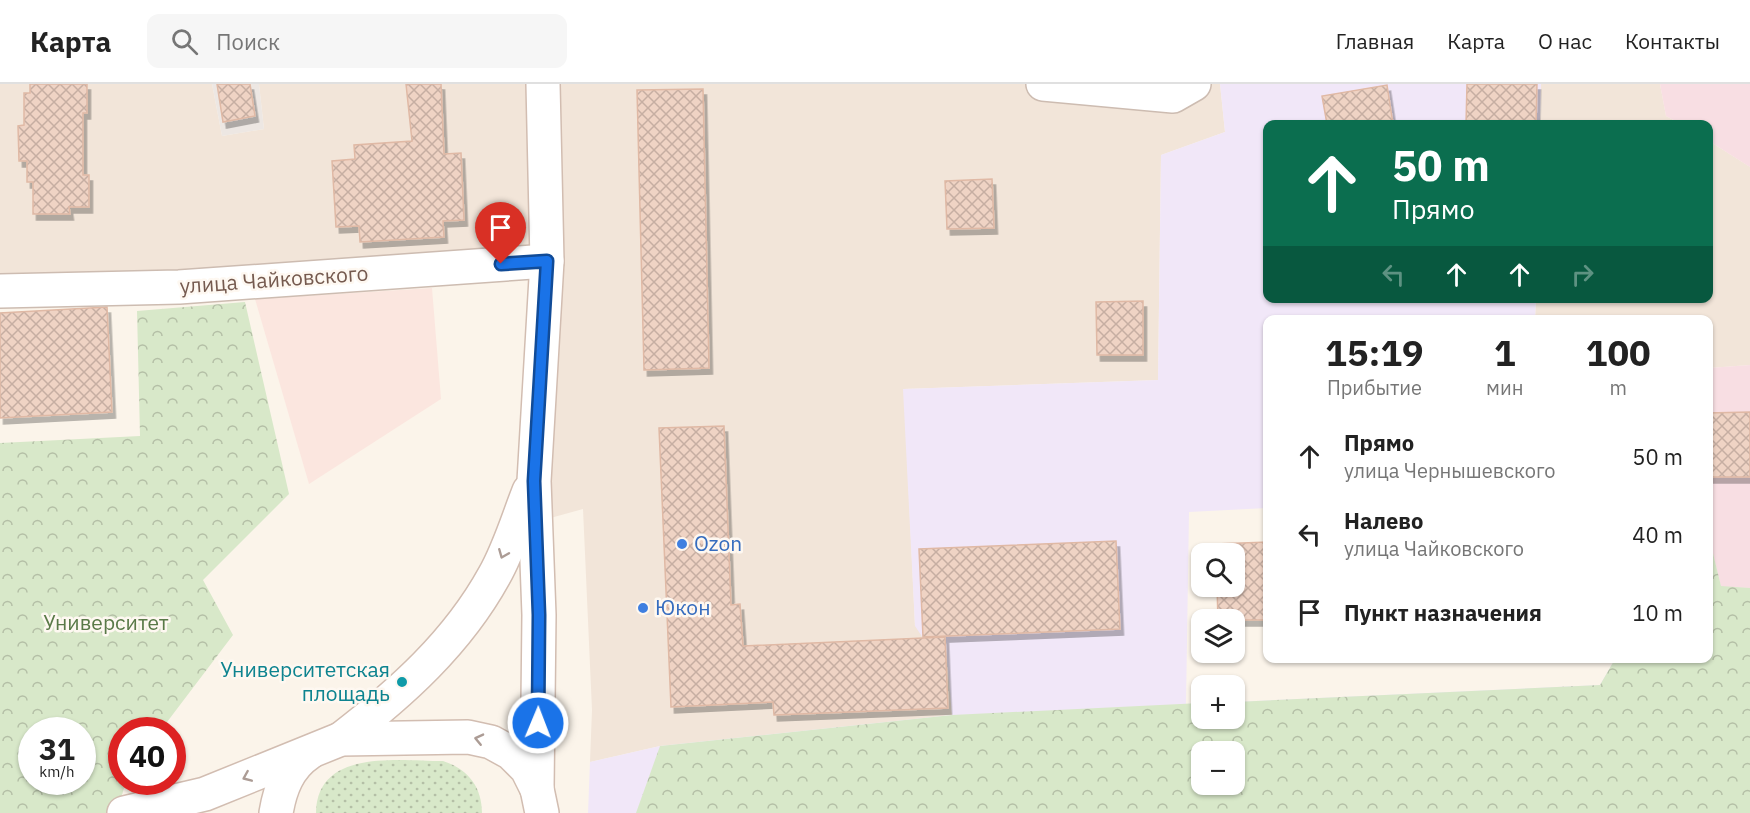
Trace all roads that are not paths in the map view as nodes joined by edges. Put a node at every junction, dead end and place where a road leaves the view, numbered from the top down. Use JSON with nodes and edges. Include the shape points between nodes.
{"nodes":[{"id":1,"x":543,"y":84,"type":"edge"},
{"id":2,"x":1043,"y":84,"type":"edge"},
{"id":3,"x":1194,"y":84,"type":"edge"},
{"id":4,"x":547,"y":261,"type":"junction"},
{"id":5,"x":0,"y":291,"type":"edge"},
{"id":6,"x":534,"y":481,"type":"junction"},
{"id":7,"x":331,"y":743,"type":"junction"},
{"id":8,"x":539,"y":801,"type":"edge"},
{"id":9,"x":124,"y":813,"type":"edge"},
{"id":10,"x":276,"y":813,"type":"edge"}],
"edges":[{"from":1,"to":4,"type":"street"},
{"from":2,"to":3,"type":"street","via":[[1173,96]]},
{"from":4,"to":5,"type":"street","name":"улица Чайковского","via":[[179,286]]},
{"from":4,"to":6,"type":"street"},
{"from":6,"to":7,"type":"street","one_way":true,"via":[[495,574],[470,616],[426,668],[378,711]]},
{"from":6,"to":8,"type":"street"},
{"from":8,"to":7,"type":"street","one_way":true,"via":[[527,769],[511,753],[491,742],[468,737]]},
{"from":7,"to":9,"type":"street","one_way":true,"via":[[205,794]]},
{"from":7,"to":10,"type":"street","via":[[303,758],[289,773]]}]}
